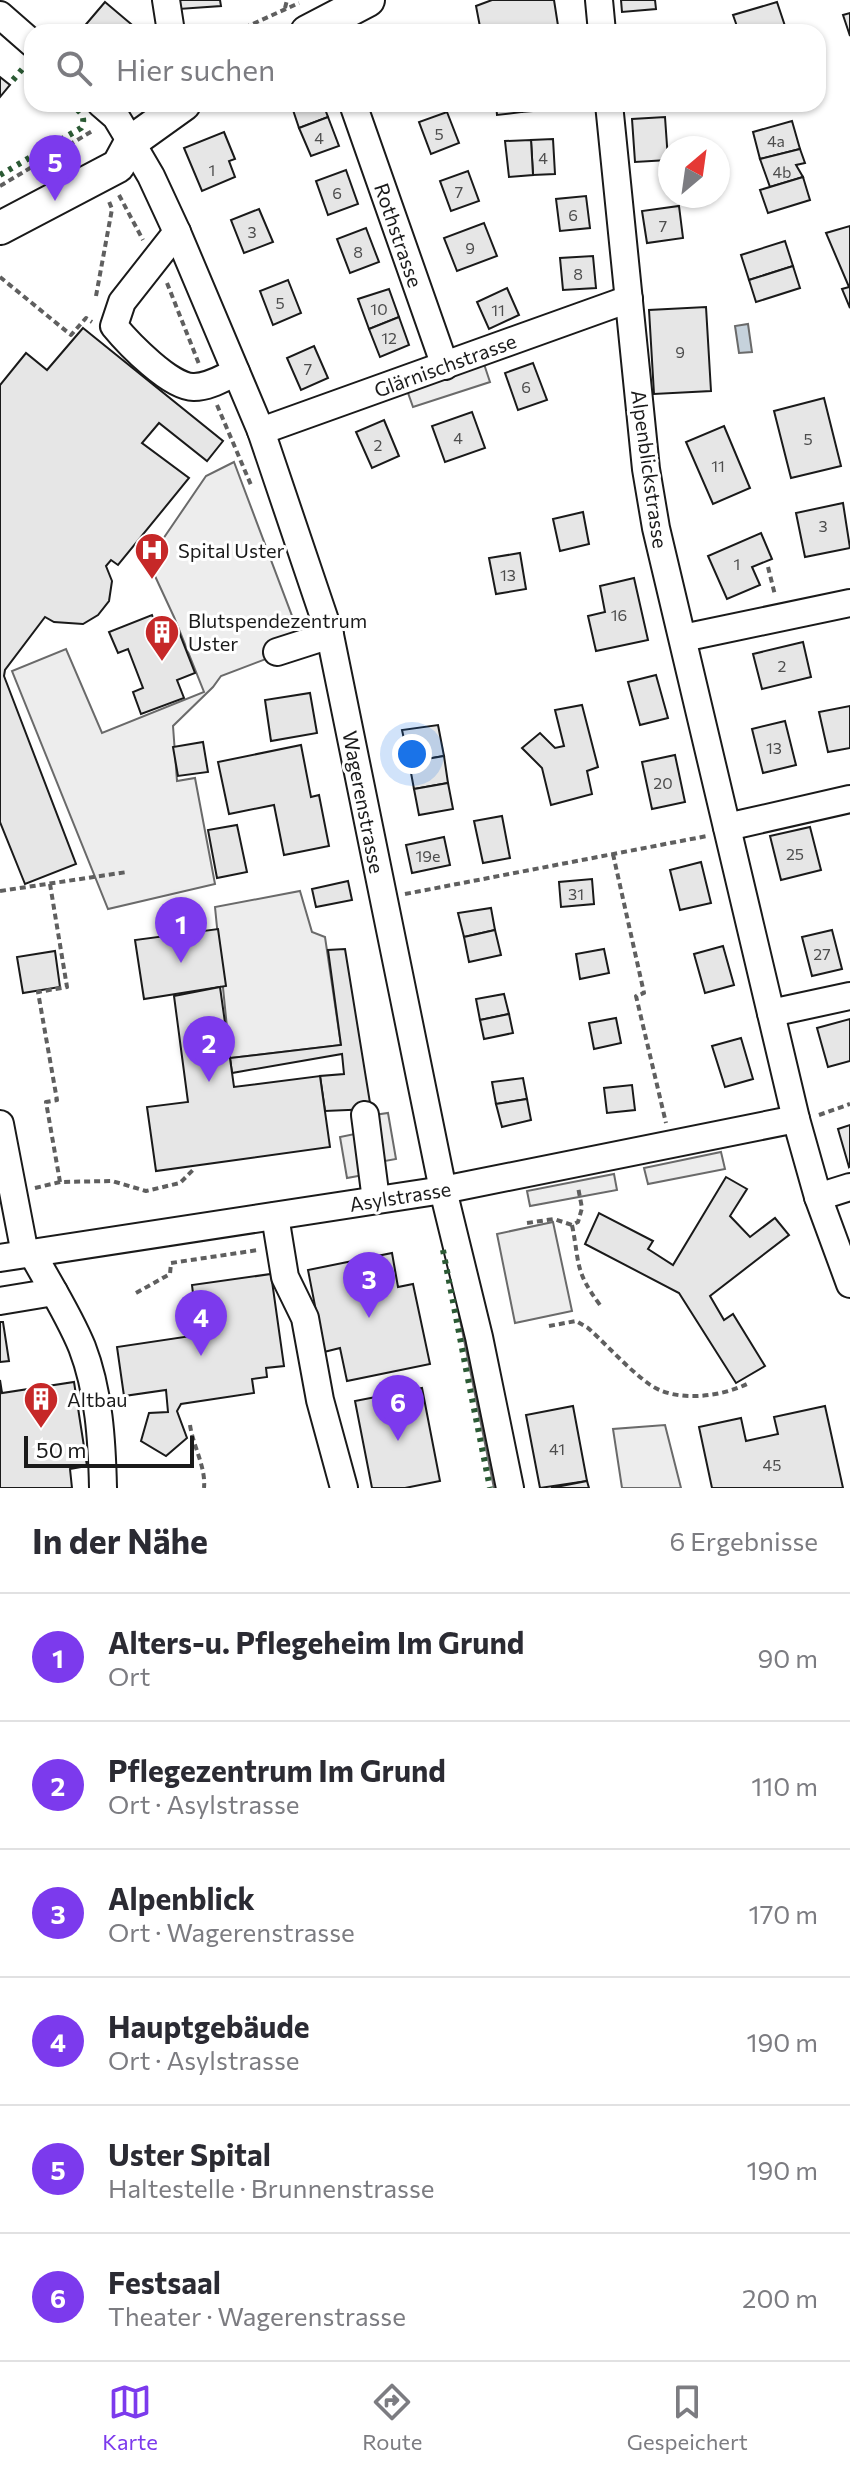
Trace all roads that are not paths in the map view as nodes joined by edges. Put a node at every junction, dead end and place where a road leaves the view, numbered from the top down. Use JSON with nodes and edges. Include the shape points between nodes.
{"nodes":[{"id":1,"x":166,"y":0,"type":"edge"},
{"id":2,"x":368,"y":0,"type":"edge"},
{"id":3,"x":599,"y":0,"type":"edge"},
{"id":4,"x":0,"y":15,"type":"edge"},
{"id":5,"x":317,"y":22,"type":"edge"},
{"id":6,"x":170,"y":24,"type":"edge"},
{"id":7,"x":601,"y":24,"type":"edge"},
{"id":8,"x":24,"y":36,"type":"edge"},
{"id":9,"x":152,"y":112,"type":"edge"},
{"id":10,"x":356,"y":112,"type":"edge"},
{"id":11,"x":610,"y":112,"type":"edge"},
{"id":12,"x":116,"y":121,"type":"edge"},
{"id":13,"x":0,"y":209,"type":"edge"},
{"id":14,"x":0,"y":228,"type":"edge"},
{"id":15,"x":177,"y":232,"type":"junction"},
{"id":16,"x":629,"y":299,"type":"junction"},
{"id":17,"x":445,"y":366,"type":"junction"},
{"id":18,"x":236,"y":372,"type":"junction"},
{"id":19,"x":261,"y":431,"type":"junction"},
{"id":20,"x":850,"y":603,"type":"edge"},
{"id":21,"x":330,"y":635,"type":"junction"},
{"id":22,"x":683,"y":638,"type":"junction"},
{"id":23,"x":277,"y":652,"type":"dead end"},
{"id":24,"x":850,"y":799,"type":"edge"},
{"id":25,"x":728,"y":829,"type":"junction"},
{"id":26,"x":850,"y":996,"type":"edge"},
{"id":27,"x":771,"y":1013,"type":"junction"},
{"id":28,"x":365,"y":1115,"type":"dead end"},
{"id":29,"x":797,"y":1120,"type":"junction"},
{"id":30,"x":0,"y":1124,"type":"edge"},
{"id":31,"x":6,"y":1183,"type":"edge"},
{"id":32,"x":850,"y":1187,"type":"edge"},
{"id":33,"x":443,"y":1190,"type":"junction"},
{"id":34,"x":818,"y":1197,"type":"junction"},
{"id":35,"x":376,"y":1200,"type":"junction"},
{"id":36,"x":275,"y":1216,"type":"junction"},
{"id":37,"x":19,"y":1255,"type":"edge"},
{"id":38,"x":850,"y":1284,"type":"edge"},
{"id":39,"x":54,"y":1292,"type":"junction"},
{"id":40,"x":0,"y":1301,"type":"edge"},
{"id":41,"x":103,"y":1488,"type":"edge"},
{"id":42,"x":344,"y":1488,"type":"edge"},
{"id":43,"x":510,"y":1488,"type":"edge"}],
"edges":[{"from":1,"to":6,"type":"street"},
{"from":2,"to":5,"type":"main road"},
{"from":3,"to":7,"type":"street"},
{"from":4,"to":8,"type":"street"},
{"from":9,"to":12,"type":"main road"},
{"from":10,"to":17,"type":"street","name":"Rothstrasse"},
{"from":11,"to":16,"type":"street","name":"Alpenblickstrasse"},
{"from":12,"to":13,"type":"main road","via":[[106,147]]},
{"from":12,"to":14,"type":"main road","via":[[118,166]]},
{"from":12,"to":15,"type":"street","name":"Wagerenstrasse","via":[[151,176]]},
{"from":15,"to":18,"type":"street","name":"Wagerenstrasse"},
{"from":15,"to":18,"type":"street","via":[[122,302],[114,326],[172,379],[191,388]]},
{"from":16,"to":17,"type":"street","name":"Glärnischstrasse"},
{"from":16,"to":22,"type":"street","name":"Alpenblickstrasse","via":[[646,469]]},
{"from":17,"to":19,"type":"street","name":"Glärnischstrasse"},
{"from":18,"to":19,"type":"street","name":"Wagerenstrasse"},
{"from":19,"to":21,"type":"street","name":"Wagerenstrasse"},
{"from":20,"to":22,"type":"street"},
{"from":21,"to":23,"type":"street"},
{"from":21,"to":33,"type":"street","name":"Wagerenstrasse"},
{"from":22,"to":25,"type":"street","name":"Alpenblickstrasse"},
{"from":24,"to":25,"type":"street"},
{"from":25,"to":27,"type":"street","name":"Alpenblickstrasse"},
{"from":26,"to":27,"type":"street"},
{"from":27,"to":29,"type":"street","name":"Alpenblickstrasse"},
{"from":28,"to":35,"type":"street"},
{"from":29,"to":33,"type":"street","name":"Asylstrasse"},
{"from":29,"to":34,"type":"street","name":"Alpenblickstrasse"},
{"from":30,"to":31,"type":"street"},
{"from":31,"to":37,"type":"street"},
{"from":32,"to":34,"type":"street"},
{"from":33,"to":35,"type":"street","name":"Asylstrasse"},
{"from":33,"to":43,"type":"street","name":"Wagerenstrasse"},
{"from":34,"to":38,"type":"street","name":"Alpenblickstrasse"},
{"from":35,"to":36,"type":"street","name":"Asylstrasse"},
{"from":36,"to":37,"type":"street","name":"Asylstrasse"},
{"from":36,"to":42,"type":"street","via":[[285,1277],[305,1318]]},
{"from":37,"to":39,"type":"street"},
{"from":39,"to":40,"type":"street"},
{"from":39,"to":41,"type":"street","via":[[92,1380]]}]}
